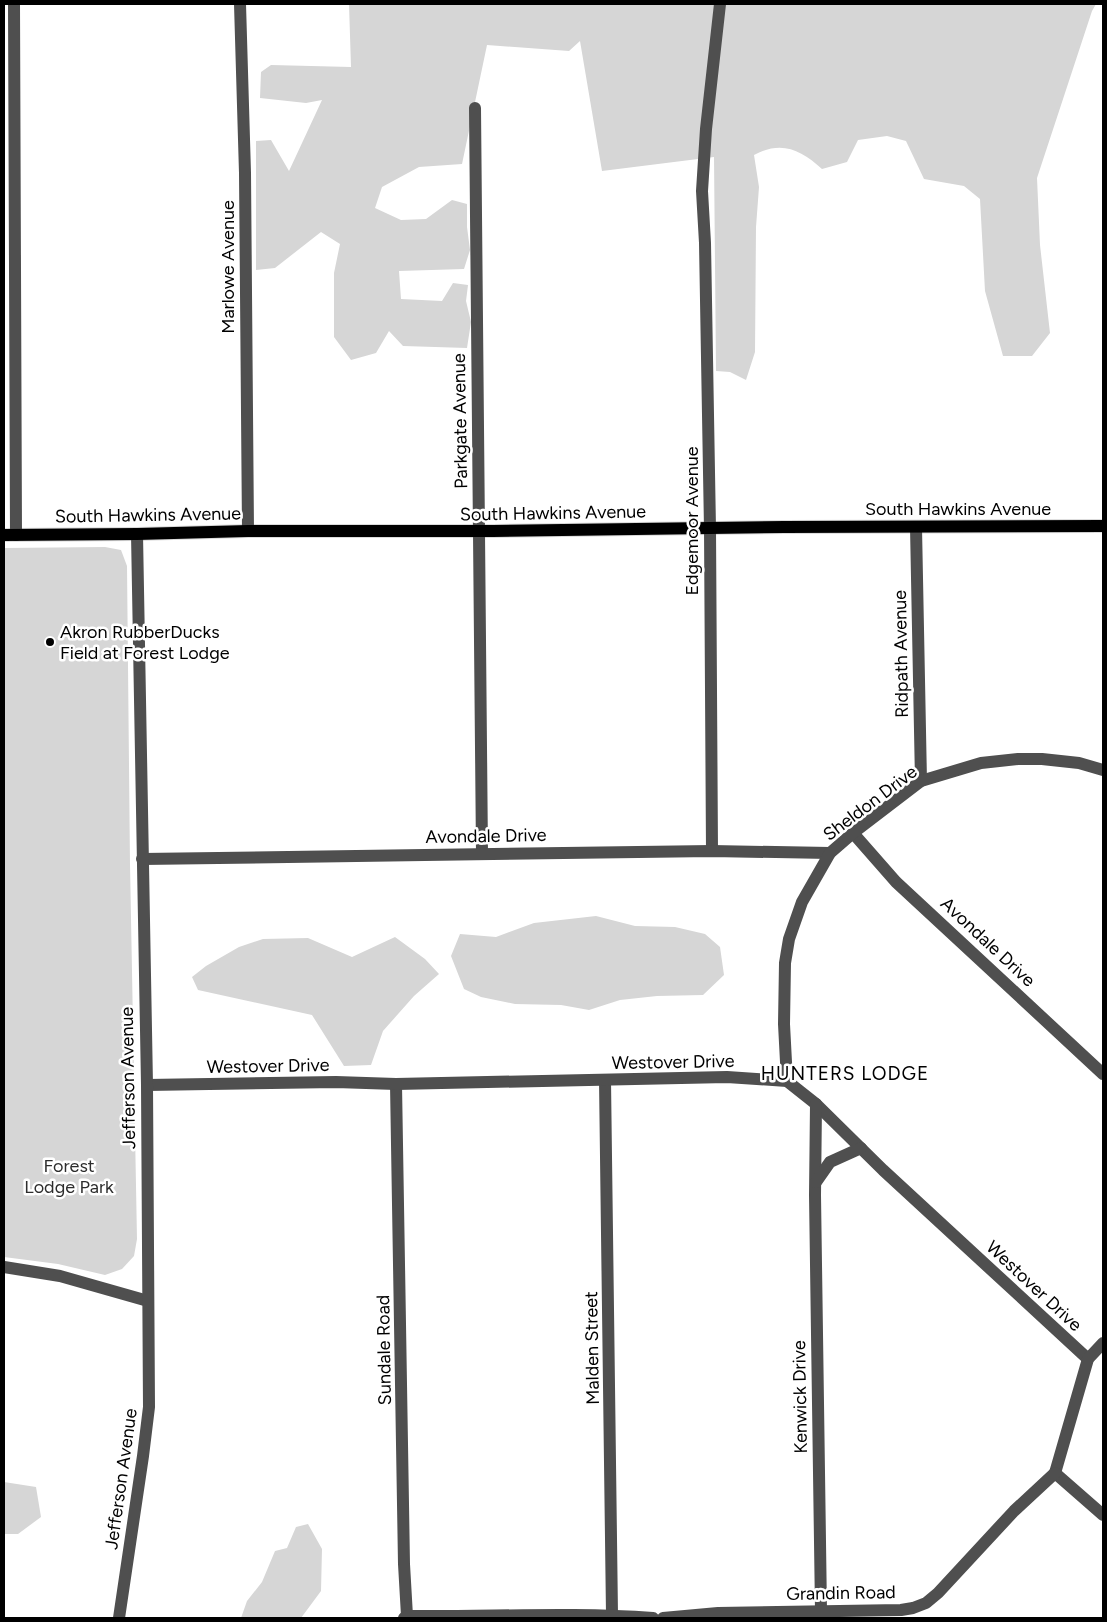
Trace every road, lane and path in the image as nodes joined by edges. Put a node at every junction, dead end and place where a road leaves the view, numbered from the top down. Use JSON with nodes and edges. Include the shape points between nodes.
{"nodes":[{"id":1,"x":14,"y":4,"type":"edge"},
{"id":2,"x":240,"y":4,"type":"edge"},
{"id":3,"x":720,"y":4,"type":"edge"},
{"id":4,"x":475,"y":108,"type":"dead end"},
{"id":5,"x":10,"y":419,"type":"edge"},
{"id":6,"x":1103,"y":526,"type":"edge"},
{"id":7,"x":916,"y":527,"type":"junction"},
{"id":8,"x":710,"y":529,"type":"junction"},
{"id":9,"x":248,"y":531,"type":"junction"},
{"id":10,"x":479,"y":531,"type":"junction"},
{"id":11,"x":137,"y":534,"type":"junction"},
{"id":12,"x":10,"y":535,"type":"edge"},
{"id":13,"x":1103,"y":770,"type":"edge"},
{"id":14,"x":921,"y":781,"type":"junction"},
{"id":15,"x":852,"y":833,"type":"junction"},
{"id":16,"x":712,"y":851,"type":"junction"},
{"id":17,"x":482,"y":853,"type":"junction"},
{"id":18,"x":830,"y":854,"type":"junction"},
{"id":19,"x":142,"y":858,"type":"junction"},
{"id":20,"x":1103,"y":1074,"type":"edge"},
{"id":21,"x":605,"y":1080,"type":"junction"},
{"id":22,"x":787,"y":1081,"type":"junction"},
{"id":23,"x":396,"y":1084,"type":"junction"},
{"id":24,"x":147,"y":1085,"type":"junction"},
{"id":25,"x":816,"y":1104,"type":"junction"},
{"id":26,"x":861,"y":1148,"type":"junction"},
{"id":27,"x":816,"y":1182,"type":"junction"},
{"id":28,"x":4,"y":1267,"type":"edge"},
{"id":29,"x":148,"y":1301,"type":"junction"},
{"id":30,"x":1103,"y":1343,"type":"edge"},
{"id":31,"x":1088,"y":1359,"type":"junction"},
{"id":32,"x":1055,"y":1473,"type":"junction"},
{"id":33,"x":1103,"y":1515,"type":"edge"},
{"id":34,"x":821,"y":1611,"type":"junction"},
{"id":35,"x":612,"y":1615,"type":"junction"},
{"id":36,"x":406,"y":1617,"type":"edge"},
{"id":37,"x":119,"y":1618,"type":"edge"},
{"id":38,"x":653,"y":1618,"type":"edge"},
{"id":39,"x":663,"y":1618,"type":"edge"}],
"edges":[{"from":1,"to":5,"type":"street"},
{"from":2,"to":9,"type":"street","name":"Marlowe Avenue"},
{"from":3,"to":8,"type":"street","name":"Edgemoor Avenue","via":[[702,190]]},
{"from":4,"to":10,"type":"street","name":"Parkgate Avenue"},
{"from":5,"to":12,"type":"street"},
{"from":6,"to":7,"type":"main road","name":"South Hawkins Avenue"},
{"from":7,"to":8,"type":"main road","name":"South Hawkins Avenue"},
{"from":7,"to":14,"type":"street","name":"Ridpath Avenue"},
{"from":8,"to":10,"type":"main road","name":"South Hawkins Avenue"},
{"from":8,"to":16,"type":"street","name":"Edgemoor Avenue"},
{"from":9,"to":10,"type":"main road","name":"South Hawkins Avenue"},
{"from":9,"to":11,"type":"main road","name":"South Hawkins Avenue"},
{"from":10,"to":17,"type":"street","name":"Parkgate Avenue"},
{"from":11,"to":12,"type":"main road","name":"South Hawkins Avenue"},
{"from":11,"to":19,"type":"street","name":"Jefferson Avenue"},
{"from":13,"to":14,"type":"street","name":"Sheldon Drive","via":[[1079,763],[1018,759],[981,763]]},
{"from":14,"to":15,"type":"street","name":"Sheldon Drive"},
{"from":15,"to":18,"type":"street","name":"Sheldon Drive"},
{"from":15,"to":20,"type":"street","name":"Avondale Drive","via":[[896,882]]},
{"from":16,"to":17,"type":"street","name":"Avondale Drive"},
{"from":16,"to":18,"type":"street","name":"Avondale Drive"},
{"from":17,"to":19,"type":"street","name":"Avondale Drive"},
{"from":18,"to":22,"type":"street","name":"Sheldon Drive","via":[[802,902],[789,938],[785,963],[784,1024]]},
{"from":19,"to":24,"type":"street","name":"Jefferson Avenue"},
{"from":21,"to":22,"type":"street","name":"Westover Drive","via":[[727,1077]]},
{"from":21,"to":23,"type":"street","name":"Westover Drive"},
{"from":21,"to":35,"type":"street","name":"Malden Street"},
{"from":22,"to":25,"type":"street","name":"Westover Drive"},
{"from":23,"to":24,"type":"street","name":"Westover Drive"},
{"from":23,"to":36,"type":"street","name":"Sundale Road"},
{"from":24,"to":29,"type":"street","name":"Jefferson Avenue"},
{"from":25,"to":26,"type":"street","name":"Westover Drive"},
{"from":25,"to":27,"type":"street","name":"Kenwick Drive"},
{"from":26,"to":27,"type":"street","via":[[830,1162]]},
{"from":26,"to":31,"type":"street","name":"Westover Drive"},
{"from":27,"to":34,"type":"street","name":"Kenwick Drive"},
{"from":28,"to":29,"type":"street","via":[[60,1276]]},
{"from":29,"to":37,"type":"street","name":"Jefferson Avenue","via":[[149,1407]]},
{"from":30,"to":31,"type":"street"},
{"from":31,"to":32,"type":"street"},
{"from":32,"to":33,"type":"street"},
{"from":32,"to":34,"type":"street","name":"Grandin Road","via":[[926,1603],[901,1610]]},
{"from":34,"to":39,"type":"street","name":"Grandin Road","via":[[718,1613]]},
{"from":35,"to":36,"type":"street"},
{"from":35,"to":38,"type":"street"}]}
